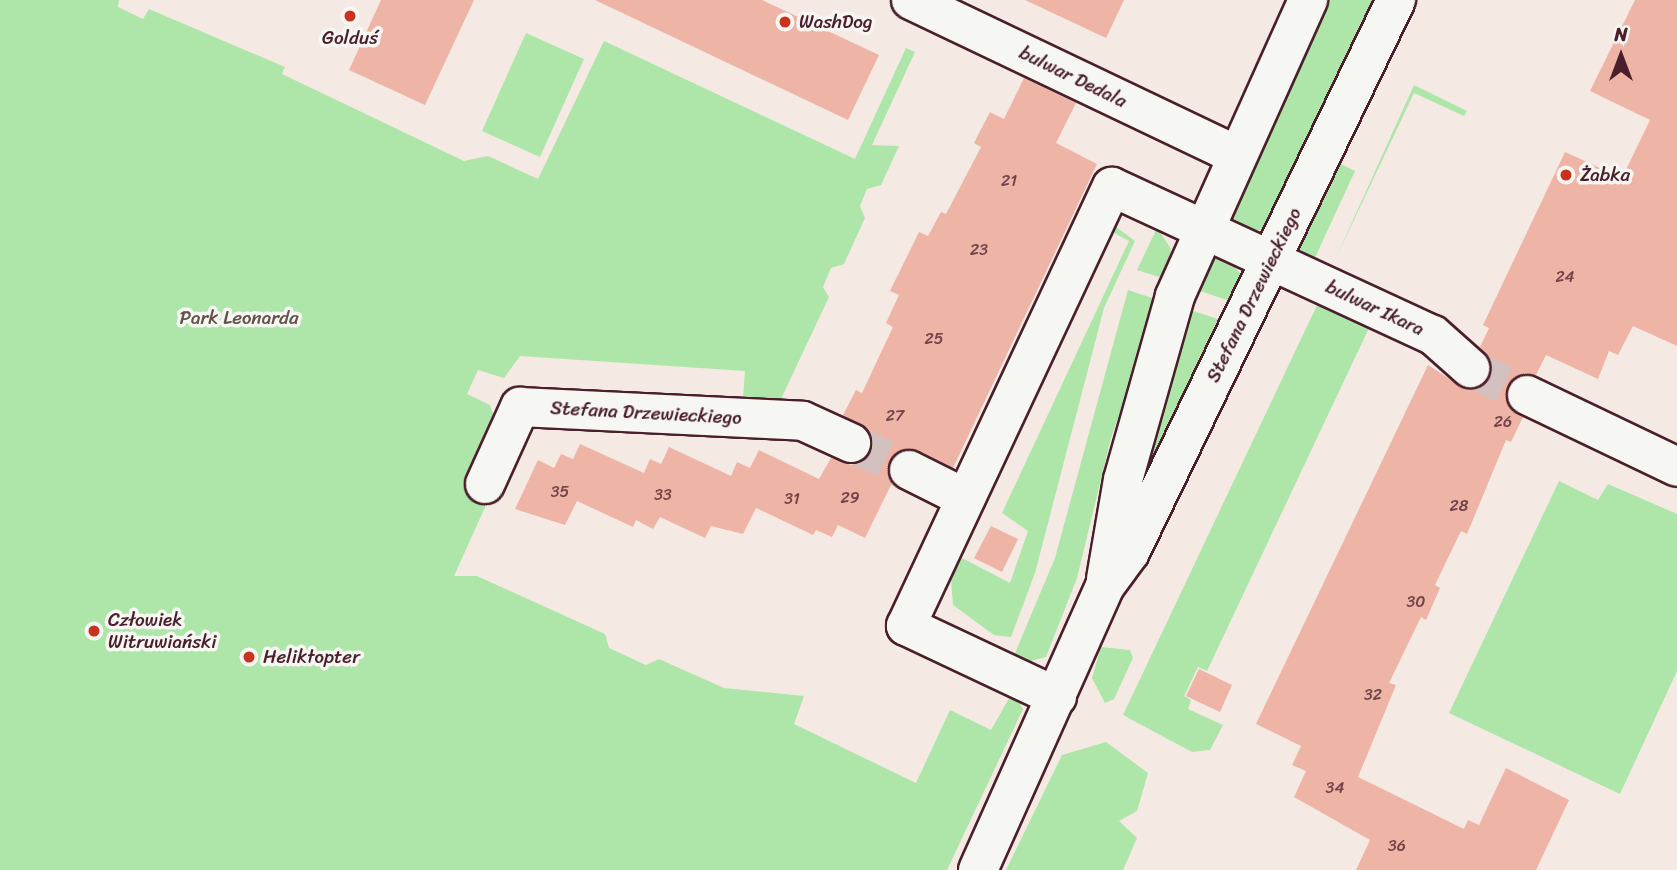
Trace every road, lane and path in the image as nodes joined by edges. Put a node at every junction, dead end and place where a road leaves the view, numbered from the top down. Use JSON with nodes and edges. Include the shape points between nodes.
{"nodes":[{"id":1,"x":911,"y":0,"type":"edge"},
{"id":2,"x":1308,"y":0,"type":"edge"},
{"id":3,"x":1396,"y":0,"type":"edge"},
{"id":4,"x":1236,"y":155,"type":"junction"},
{"id":5,"x":1201,"y":228,"type":"junction"},
{"id":6,"x":1272,"y":260,"type":"junction"},
{"id":7,"x":1470,"y":368,"type":"tunnel mouth"},
{"id":8,"x":1527,"y":395,"type":"tunnel mouth"},
{"id":9,"x":851,"y":443,"type":"tunnel mouth"},
{"id":10,"x":1677,"y":467,"type":"edge"},
{"id":11,"x":909,"y":470,"type":"tunnel mouth"},
{"id":12,"x":485,"y":484,"type":"dead end"},
{"id":13,"x":965,"y":498,"type":"junction"},
{"id":14,"x":1105,"y":586,"type":"junction"},
{"id":15,"x":1057,"y":697,"type":"junction"},
{"id":16,"x":978,"y":870,"type":"edge"}],
"edges":[{"from":1,"to":4,"type":"street","name":"bulwar Dedala"},
{"from":2,"to":4,"type":"street","name":"Stefana Drzewieckiego"},
{"from":3,"to":6,"type":"street","name":"Stefana Drzewieckiego"},
{"from":4,"to":5,"type":"street","name":"Stefana Drzewieckiego"},
{"from":5,"to":6,"type":"street","name":"bulwar Ikara"},
{"from":5,"to":13,"type":"street","name":"bulwar Ikara","via":[[1112,187]]},
{"from":5,"to":14,"type":"street","name":"Stefana Drzewieckiego","via":[[1147,388],[1107,549]]},
{"from":6,"to":7,"type":"street","name":"bulwar Ikara","via":[[1433,335]]},
{"from":6,"to":14,"type":"street","name":"Stefana Drzewieckiego","via":[[1130,552]]},
{"from":8,"to":10,"type":"street"},
{"from":9,"to":12,"type":"street","name":"Stefana Drzewieckiego","via":[[803,421],[520,407]]},
{"from":11,"to":13,"type":"street"},
{"from":13,"to":15,"type":"street","via":[[906,626]]},
{"from":14,"to":15,"type":"street","name":"Stefana Drzewieckiego"},
{"from":15,"to":16,"type":"street","name":"Stefana Drzewieckiego"}]}
